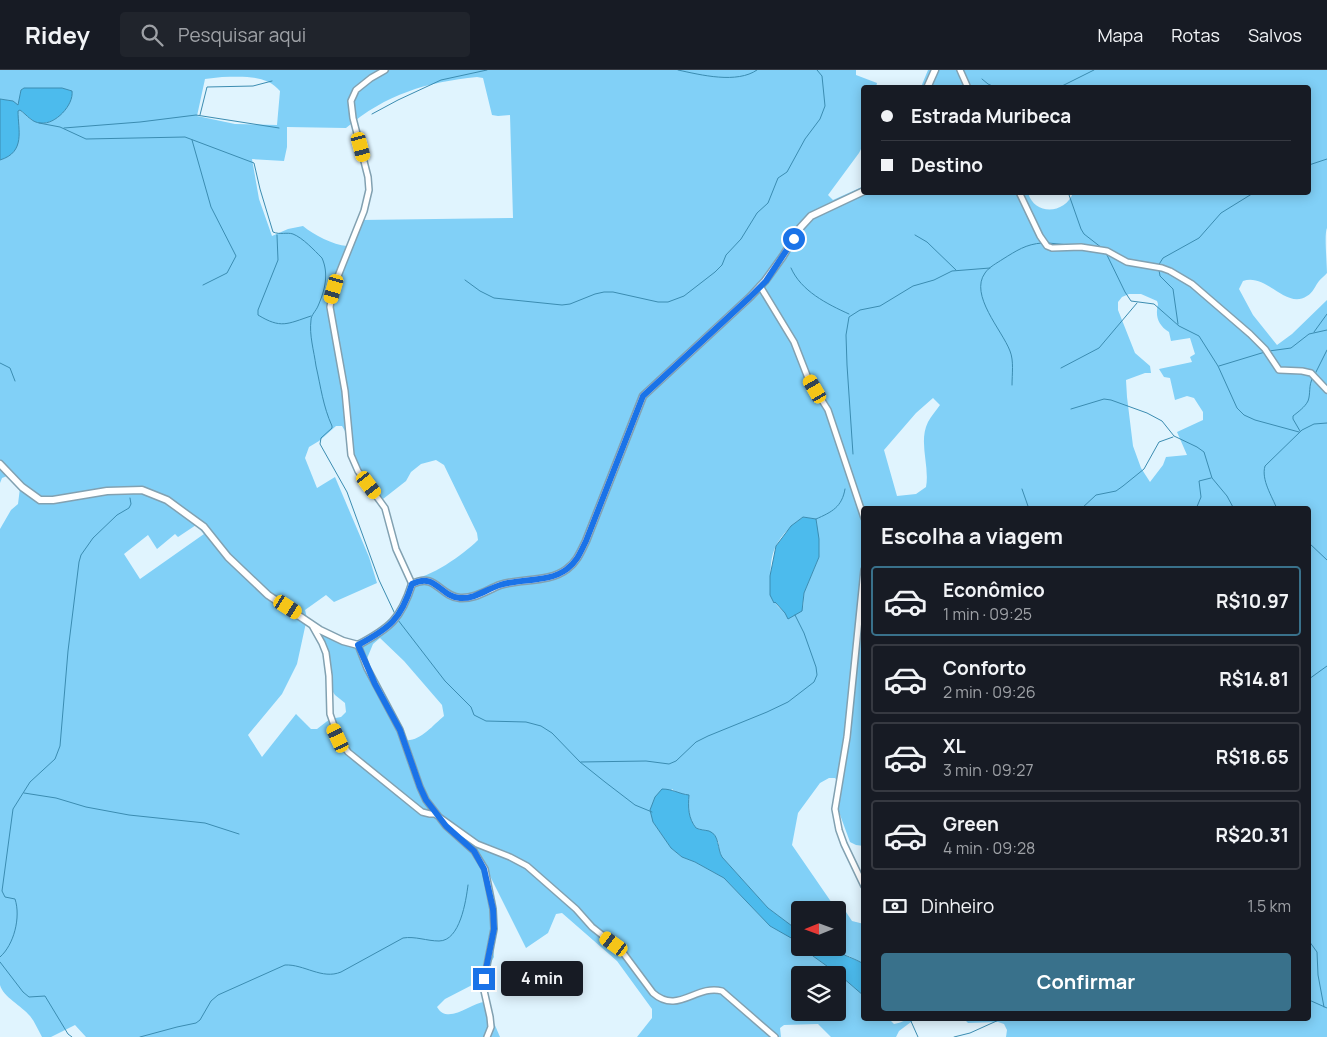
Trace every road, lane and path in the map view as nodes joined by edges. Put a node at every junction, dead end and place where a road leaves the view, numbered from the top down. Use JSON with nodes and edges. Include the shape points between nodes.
{"nodes":[{"id":1,"x":385,"y":70,"type":"edge"},
{"id":2,"x":935,"y":70,"type":"edge"},
{"id":3,"x":960,"y":70,"type":"edge"},
{"id":4,"x":928,"y":85,"type":"edge"},
{"id":5,"x":967,"y":85,"type":"edge"},
{"id":6,"x":861,"y":191,"type":"edge"},
{"id":7,"x":1020,"y":195,"type":"edge"},
{"id":8,"x":760,"y":286,"type":"junction"},
{"id":9,"x":1327,"y":390,"type":"edge"},
{"id":10,"x":0,"y":464,"type":"edge"},
{"id":11,"x":861,"y":509,"type":"edge"},
{"id":12,"x":412,"y":584,"type":"junction"},
{"id":13,"x":861,"y":599,"type":"edge"},
{"id":14,"x":310,"y":622,"type":"junction"},
{"id":15,"x":358,"y":645,"type":"junction"},
{"id":16,"x":435,"y":814,"type":"junction"},
{"id":17,"x":861,"y":880,"type":"edge"},
{"id":18,"x":487,"y":1037,"type":"edge"},
{"id":19,"x":775,"y":1037,"type":"edge"}],
"edges":[{"from":1,"to":12,"type":"street","via":[[356,90],[351,101],[369,190],[330,307],[351,455],[358,471],[385,508],[396,549]]},
{"from":2,"to":4,"type":"street"},
{"from":3,"to":5,"type":"street"},
{"from":6,"to":8,"type":"street","via":[[811,216]]},
{"from":7,"to":9,"type":"street","via":[[1047,246],[1107,251],[1127,262],[1170,271],[1192,284],[1250,334],[1279,370],[1311,373]]},
{"from":8,"to":11,"type":"street","via":[[794,342],[808,378],[828,410]]},
{"from":8,"to":12,"type":"street","via":[[643,396],[586,541],[575,562],[566,570],[501,585],[470,597],[453,596],[431,581]]},
{"from":10,"to":14,"type":"street","via":[[40,500],[142,490],[167,500],[204,527],[228,557],[263,590]]},
{"from":12,"to":15,"type":"street","via":[[396,619]]},
{"from":13,"to":17,"type":"street","via":[[847,736],[835,809],[844,844]]},
{"from":14,"to":15,"type":"street","via":[[332,636]]},
{"from":14,"to":16,"type":"street","via":[[326,653],[332,725],[344,746],[422,812]]},
{"from":15,"to":16,"type":"street","via":[[400,730],[420,787]]},
{"from":16,"to":18,"type":"street","via":[[474,851],[489,886],[494,929],[483,986],[490,1017]]},
{"from":16,"to":19,"type":"street","via":[[477,844],[527,866],[621,950],[660,998],[674,1001],[705,991],[722,991]]}]}
